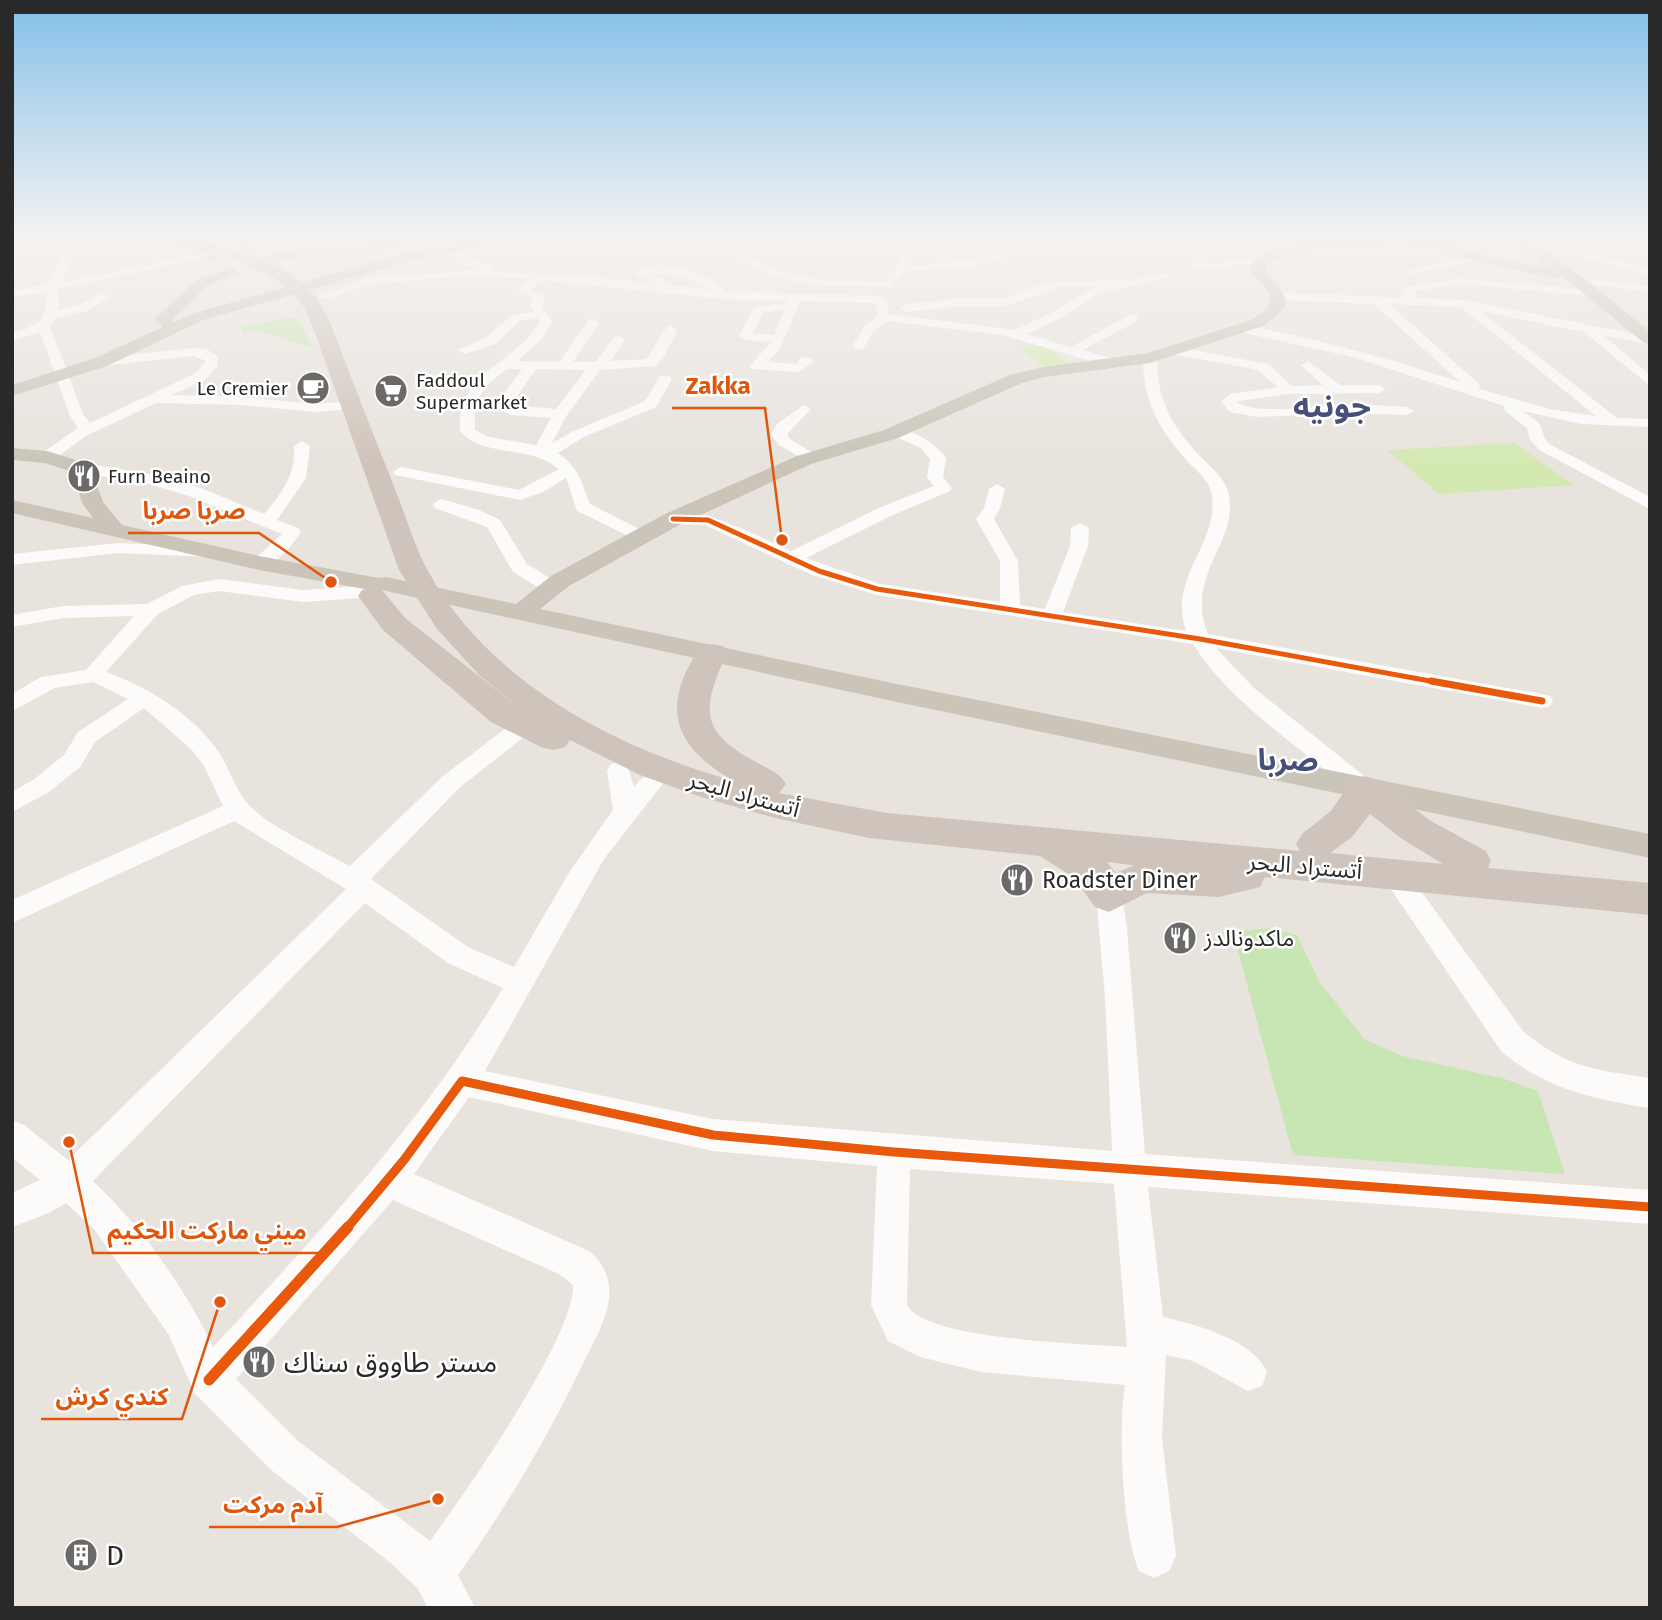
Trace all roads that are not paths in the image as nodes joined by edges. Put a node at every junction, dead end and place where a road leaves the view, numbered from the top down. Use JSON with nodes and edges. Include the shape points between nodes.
{"nodes":[{"id":1,"x":49,"y":311,"type":"edge"},
{"id":2,"x":76,"y":311,"type":"edge"},
{"id":3,"x":174,"y":311,"type":"edge"},
{"id":4,"x":221,"y":311,"type":"edge"},
{"id":5,"x":314,"y":311,"type":"edge"},
{"id":6,"x":334,"y":311,"type":"edge"},
{"id":7,"x":540,"y":311,"type":"edge"},
{"id":8,"x":758,"y":311,"type":"edge"},
{"id":9,"x":790,"y":311,"type":"edge"},
{"id":10,"x":880,"y":311,"type":"edge"},
{"id":11,"x":896,"y":311,"type":"edge"},
{"id":12,"x":1064,"y":311,"type":"edge"},
{"id":13,"x":1271,"y":311,"type":"edge"},
{"id":14,"x":1389,"y":311,"type":"edge"},
{"id":15,"x":1472,"y":311,"type":"edge"},
{"id":16,"x":1498,"y":311,"type":"edge"},
{"id":17,"x":1616,"y":311,"type":"edge"},
{"id":18,"x":541,"y":314,"type":"junction"},
{"id":19,"x":1133,"y":317,"type":"dead end"},
{"id":20,"x":593,"y":323,"type":"dead end"},
{"id":21,"x":47,"y":324,"type":"junction"},
{"id":22,"x":177,"y":324,"type":"junction"},
{"id":23,"x":1587,"y":328,"type":"junction"},
{"id":24,"x":1244,"y":329,"type":"junction"},
{"id":25,"x":671,"y":330,"type":"dead end"},
{"id":26,"x":1017,"y":334,"type":"junction"},
{"id":27,"x":1647,"y":335,"type":"edge"},
{"id":28,"x":12,"y":337,"type":"edge"},
{"id":29,"x":778,"y":339,"type":"junction"},
{"id":30,"x":619,"y":340,"type":"dead end"},
{"id":31,"x":858,"y":346,"type":"dead end"},
{"id":32,"x":465,"y":350,"type":"dead end"},
{"id":33,"x":1072,"y":351,"type":"junction"},
{"id":34,"x":1177,"y":351,"type":"junction"},
{"id":35,"x":807,"y":360,"type":"dead end"},
{"id":36,"x":101,"y":362,"type":"junction"},
{"id":37,"x":1121,"y":363,"type":"junction"},
{"id":38,"x":1150,"y":364,"type":"junction"},
{"id":39,"x":500,"y":365,"type":"junction"},
{"id":40,"x":532,"y":365,"type":"junction"},
{"id":41,"x":1308,"y":365,"type":"dead end"},
{"id":42,"x":563,"y":366,"type":"junction"},
{"id":43,"x":598,"y":366,"type":"junction"},
{"id":44,"x":61,"y":374,"type":"junction"},
{"id":45,"x":665,"y":379,"type":"dead end"},
{"id":46,"x":1650,"y":382,"type":"edge"},
{"id":47,"x":1336,"y":389,"type":"junction"},
{"id":48,"x":1379,"y":389,"type":"dead end"},
{"id":49,"x":1288,"y":390,"type":"junction"},
{"id":50,"x":12,"y":391,"type":"edge"},
{"id":51,"x":1485,"y":397,"type":"junction"},
{"id":52,"x":157,"y":398,"type":"junction"},
{"id":53,"x":1504,"y":403,"type":"junction"},
{"id":54,"x":361,"y":404,"type":"junction"},
{"id":55,"x":804,"y":409,"type":"dead end"},
{"id":56,"x":1407,"y":411,"type":"dead end"},
{"id":57,"x":559,"y":414,"type":"junction"},
{"id":58,"x":1614,"y":423,"type":"junction"},
{"id":59,"x":1650,"y":423,"type":"edge"},
{"id":60,"x":90,"y":430,"type":"junction"},
{"id":61,"x":897,"y":432,"type":"junction"},
{"id":62,"x":302,"y":446,"type":"dead end"},
{"id":63,"x":391,"y":449,"type":"dead end"},
{"id":64,"x":543,"y":451,"type":"junction"},
{"id":65,"x":12,"y":454,"type":"edge"},
{"id":66,"x":54,"y":458,"type":"junction"},
{"id":67,"x":810,"y":458,"type":"junction"},
{"id":68,"x":82,"y":468,"type":"junction"},
{"id":69,"x":568,"y":470,"type":"junction"},
{"id":70,"x":405,"y":481,"type":"joint"},
{"id":71,"x":997,"y":489,"type":"dead end"},
{"id":72,"x":93,"y":503,"type":"junction"},
{"id":73,"x":441,"y":504,"type":"dead end"},
{"id":74,"x":1650,"y":504,"type":"edge"},
{"id":75,"x":12,"y":506,"type":"edge"},
{"id":76,"x":702,"y":514,"type":"junction"},
{"id":77,"x":65,"y":518,"type":"junction"},
{"id":78,"x":267,"y":521,"type":"junction"},
{"id":79,"x":1080,"y":528,"type":"dead end"},
{"id":80,"x":116,"y":531,"type":"junction"},
{"id":81,"x":641,"y":537,"type":"junction"},
{"id":82,"x":211,"y":552,"type":"junction"},
{"id":83,"x":790,"y":559,"type":"junction"},
{"id":84,"x":12,"y":560,"type":"edge"},
{"id":85,"x":259,"y":563,"type":"junction"},
{"id":86,"x":421,"y":574,"type":"junction"},
{"id":87,"x":551,"y":587,"type":"junction"},
{"id":88,"x":373,"y":590,"type":"junction"},
{"id":89,"x":151,"y":610,"type":"junction"},
{"id":90,"x":1010,"y":611,"type":"junction"},
{"id":91,"x":521,"y":612,"type":"junction"},
{"id":92,"x":1052,"y":617,"type":"junction"},
{"id":93,"x":453,"y":619,"type":"junction"},
{"id":94,"x":12,"y":621,"type":"edge"},
{"id":95,"x":1200,"y":639,"type":"junction"},
{"id":96,"x":712,"y":653,"type":"junction"},
{"id":97,"x":95,"y":675,"type":"junction"},
{"id":98,"x":144,"y":699,"type":"junction"},
{"id":99,"x":1542,"y":701,"type":"dead end"},
{"id":100,"x":12,"y":704,"type":"edge"},
{"id":101,"x":526,"y":725,"type":"junction"},
{"id":102,"x":619,"y":770,"type":"junction"},
{"id":103,"x":652,"y":782,"type":"junction"},
{"id":104,"x":768,"y":784,"type":"junction"},
{"id":105,"x":1365,"y":789,"type":"junction"},
{"id":106,"x":12,"y":803,"type":"edge"},
{"id":107,"x":625,"y":808,"type":"junction"},
{"id":108,"x":236,"y":810,"type":"junction"},
{"id":109,"x":838,"y":820,"type":"junction"},
{"id":110,"x":1043,"y":843,"type":"junction"},
{"id":111,"x":1650,"y":846,"type":"edge"},
{"id":112,"x":1304,"y":854,"type":"junction"},
{"id":113,"x":1472,"y":861,"type":"junction"},
{"id":114,"x":1395,"y":875,"type":"junction"},
{"id":115,"x":1650,"y":875,"type":"edge"},
{"id":116,"x":359,"y":883,"type":"junction"},
{"id":117,"x":1109,"y":896,"type":"junction"},
{"id":118,"x":1650,"y":899,"type":"edge"},
{"id":119,"x":12,"y":912,"type":"edge"},
{"id":120,"x":521,"y":983,"type":"junction"},
{"id":121,"x":463,"y":1081,"type":"junction"},
{"id":122,"x":1650,"y":1093,"type":"edge"},
{"id":123,"x":12,"y":1136,"type":"edge"},
{"id":124,"x":894,"y":1152,"type":"junction"},
{"id":125,"x":1129,"y":1169,"type":"junction"},
{"id":126,"x":390,"y":1181,"type":"junction"},
{"id":127,"x":69,"y":1182,"type":"junction"},
{"id":128,"x":1650,"y":1207,"type":"edge"},
{"id":129,"x":12,"y":1210,"type":"edge"},
{"id":130,"x":1146,"y":1350,"type":"junction"},
{"id":131,"x":1248,"y":1372,"type":"dead end"},
{"id":132,"x":209,"y":1380,"type":"junction"},
{"id":133,"x":1154,"y":1556,"type":"dead end"},
{"id":134,"x":433,"y":1574,"type":"junction"},
{"id":135,"x":453,"y":1608,"type":"edge"}],
"edges":[{"from":1,"to":21,"type":"street"},
{"from":2,"to":21,"type":"street"},
{"from":3,"to":22,"type":"main road","via":[[163,320]]},
{"from":4,"to":22,"type":"main road"},
{"from":5,"to":54,"type":"highway","name":"أتستراد البحر"},
{"from":6,"to":54,"type":"highway","name":"أتستراد البحر"},
{"from":7,"to":18,"type":"street"},
{"from":8,"to":29,"type":"street","via":[[746,336]]},
{"from":9,"to":29,"type":"street"},
{"from":10,"to":31,"type":"street"},
{"from":11,"to":26,"type":"street"},
{"from":12,"to":26,"type":"street"},
{"from":13,"to":24,"type":"main road"},
{"from":14,"to":51,"type":"street"},
{"from":15,"to":58,"type":"street"},
{"from":16,"to":23,"type":"street"},
{"from":17,"to":27,"type":"main road"},
{"from":18,"to":32,"type":"street","via":[[516,318],[490,341]]},
{"from":18,"to":39,"type":"street","via":[[546,321],[540,335]]},
{"from":19,"to":33,"type":"street"},
{"from":20,"to":42,"type":"street"},
{"from":21,"to":28,"type":"street"},
{"from":21,"to":44,"type":"street"},
{"from":22,"to":36,"type":"main road"},
{"from":23,"to":27,"type":"street"},
{"from":23,"to":46,"type":"street"},
{"from":24,"to":34,"type":"main road"},
{"from":24,"to":51,"type":"street","via":[[1358,354]]},
{"from":25,"to":43,"type":"street","via":[[650,363]]},
{"from":26,"to":33,"type":"street"},
{"from":29,"to":35,"type":"street","via":[[758,367],[799,368]]},
{"from":30,"to":43,"type":"street"},
{"from":33,"to":37,"type":"street"},
{"from":34,"to":38,"type":"main road"},
{"from":34,"to":49,"type":"street","via":[[1261,365]]},
{"from":36,"to":44,"type":"main road"},
{"from":36,"to":52,"type":"street","via":[[194,352],[213,360],[201,376]]},
{"from":37,"to":38,"type":"main road"},
{"from":37,"to":61,"type":"main road","via":[[1016,379]]},
{"from":38,"to":95,"type":"street","via":[[1159,417],[1212,478],[1220,494],[1214,536],[1192,591],[1192,614]]},
{"from":39,"to":40,"type":"street"},
{"from":39,"to":64,"type":"street","via":[[467,402],[468,431],[478,439]]},
{"from":40,"to":42,"type":"street"},
{"from":40,"to":57,"type":"street","via":[[504,407]]},
{"from":41,"to":47,"type":"street"},
{"from":42,"to":43,"type":"street"},
{"from":43,"to":57,"type":"street"},
{"from":44,"to":50,"type":"main road"},
{"from":44,"to":60,"type":"street","via":[[79,419]]},
{"from":45,"to":64,"type":"street","via":[[651,404]]},
{"from":47,"to":48,"type":"street"},
{"from":47,"to":49,"type":"street"},
{"from":49,"to":56,"type":"street","via":[[1232,397],[1228,402],[1236,409],[1256,413]]},
{"from":51,"to":53,"type":"street"},
{"from":52,"to":54,"type":"street","via":[[317,408]]},
{"from":52,"to":60,"type":"street"},
{"from":53,"to":58,"type":"street"},
{"from":53,"to":74,"type":"street","via":[[1534,426],[1546,448]]},
{"from":54,"to":86,"type":"highway","name":"أتستراد البحر"},
{"from":55,"to":67,"type":"street","via":[[779,434]]},
{"from":57,"to":64,"type":"street"},
{"from":58,"to":59,"type":"street"},
{"from":60,"to":66,"type":"street","via":[[91,434]]},
{"from":61,"to":67,"type":"main road"},
{"from":61,"to":83,"type":"street","via":[[933,451],[938,457],[935,477],[944,488]]},
{"from":62,"to":78,"type":"street","via":[[303,463],[295,485]]},
{"from":63,"to":70,"type":"highway"},
{"from":64,"to":69,"type":"street"},
{"from":65,"to":66,"type":"main road"},
{"from":66,"to":68,"type":"main road"},
{"from":67,"to":76,"type":"main road"},
{"from":68,"to":72,"type":"main road"},
{"from":68,"to":78,"type":"street","via":[[144,477]]},
{"from":69,"to":70,"type":"street","via":[[520,495]]},
{"from":69,"to":81,"type":"street","via":[[576,480],[583,507]]},
{"from":71,"to":90,"type":"street","via":[[985,519],[1009,561]]},
{"from":72,"to":77,"type":"main road"},
{"from":72,"to":80,"type":"main road"},
{"from":73,"to":87,"type":"street","via":[[494,524],[520,568]]},
{"from":75,"to":77,"type":"main road"},
{"from":76,"to":81,"type":"main road","via":[[673,519]]},
{"from":76,"to":83,"type":"street"},
{"from":77,"to":80,"type":"main road"},
{"from":78,"to":85,"type":"street","via":[[292,532]]},
{"from":79,"to":92,"type":"street","via":[[1079,546]]},
{"from":80,"to":82,"type":"main road"},
{"from":81,"to":87,"type":"main road"},
{"from":82,"to":84,"type":"street","via":[[118,548]]},
{"from":82,"to":85,"type":"main road"},
{"from":83,"to":90,"type":"street","via":[[858,585]]},
{"from":85,"to":88,"type":"main road"},
{"from":86,"to":88,"type":"main road"},
{"from":86,"to":91,"type":"main road"},
{"from":86,"to":93,"type":"highway","name":"أتستراد البحر","via":[[444,589]]},
{"from":87,"to":91,"type":"main road"},
{"from":88,"to":89,"type":"street","via":[[303,596],[219,585],[189,590]]},
{"from":88,"to":101,"type":"highway","via":[[394,624],[503,714]]},
{"from":89,"to":94,"type":"street","via":[[63,612]]},
{"from":89,"to":97,"type":"street"},
{"from":90,"to":92,"type":"street"},
{"from":91,"to":96,"type":"main road"},
{"from":92,"to":95,"type":"street"},
{"from":93,"to":104,"type":"highway","name":"أتستراد البحر","via":[[534,683],[580,709],[635,737]]},
{"from":93,"to":109,"type":"highway","name":"أتستراد البحر","via":[[457,636],[499,675],[531,702],[576,729],[719,789]]},
{"from":95,"to":99,"type":"street"},
{"from":95,"to":105,"type":"street","via":[[1233,681]]},
{"from":96,"to":104,"type":"highway","via":[[694,692],[690,717],[695,731],[720,757]]},
{"from":96,"to":105,"type":"main road"},
{"from":97,"to":98,"type":"street","via":[[122,684]]},
{"from":97,"to":100,"type":"street","via":[[49,682]]},
{"from":98,"to":106,"type":"street","via":[[86,737],[72,761]]},
{"from":98,"to":108,"type":"street","via":[[209,756]]},
{"from":101,"to":102,"type":"highway"},
{"from":101,"to":116,"type":"street","via":[[452,782]]},
{"from":102,"to":103,"type":"highway"},
{"from":102,"to":107,"type":"street"},
{"from":103,"to":107,"type":"street"},
{"from":103,"to":109,"type":"highway","via":[[702,800],[757,812]]},
{"from":104,"to":112,"type":"highway","name":"أتستراد البحر","via":[[919,810]]},
{"from":105,"to":111,"type":"main road"},
{"from":105,"to":112,"type":"highway","via":[[1348,821]]},
{"from":105,"to":113,"type":"highway","via":[[1398,820]]},
{"from":107,"to":120,"type":"street","via":[[578,878]]},
{"from":108,"to":116,"type":"street"},
{"from":108,"to":119,"type":"street"},
{"from":109,"to":110,"type":"highway","name":"أتستراد البحر"},
{"from":110,"to":112,"type":"highway","name":"أتستراد البحر"},
{"from":110,"to":117,"type":"highway","via":[[1089,867]]},
{"from":112,"to":113,"type":"highway","name":"أتستراد البحر"},
{"from":112,"to":114,"type":"highway","name":"أتستراد البحر"},
{"from":112,"to":117,"type":"highway","via":[[1219,882],[1141,878]]},
{"from":113,"to":115,"type":"highway","name":"أتستراد البحر"},
{"from":114,"to":118,"type":"highway","name":"أتستراد البحر"},
{"from":114,"to":122,"type":"street","via":[[1512,1041],[1527,1055],[1559,1075]]},
{"from":116,"to":120,"type":"street","via":[[458,955]]},
{"from":116,"to":127,"type":"street"},
{"from":117,"to":125,"type":"street","via":[[1116,939]]},
{"from":120,"to":121,"type":"street"},
{"from":121,"to":124,"type":"street","via":[[713,1135]]},
{"from":121,"to":126,"type":"street"},
{"from":123,"to":127,"type":"street"},
{"from":124,"to":125,"type":"street"},
{"from":124,"to":130,"type":"street","via":[[889,1305],[901,1328],[928,1343],[1014,1357]]},
{"from":125,"to":128,"type":"street"},
{"from":125,"to":130,"type":"street"},
{"from":126,"to":132,"type":"street"},
{"from":126,"to":134,"type":"street","via":[[572,1261],[591,1280],[585,1316],[543,1402],[500,1478]]},
{"from":127,"to":129,"type":"street"},
{"from":127,"to":132,"type":"street","via":[[106,1217],[182,1322]]},
{"from":130,"to":131,"type":"street","via":[[1199,1345]]},
{"from":130,"to":133,"type":"street","via":[[1142,1443]]},
{"from":132,"to":134,"type":"street","via":[[284,1455],[384,1529]]},
{"from":134,"to":135,"type":"street"}]}
